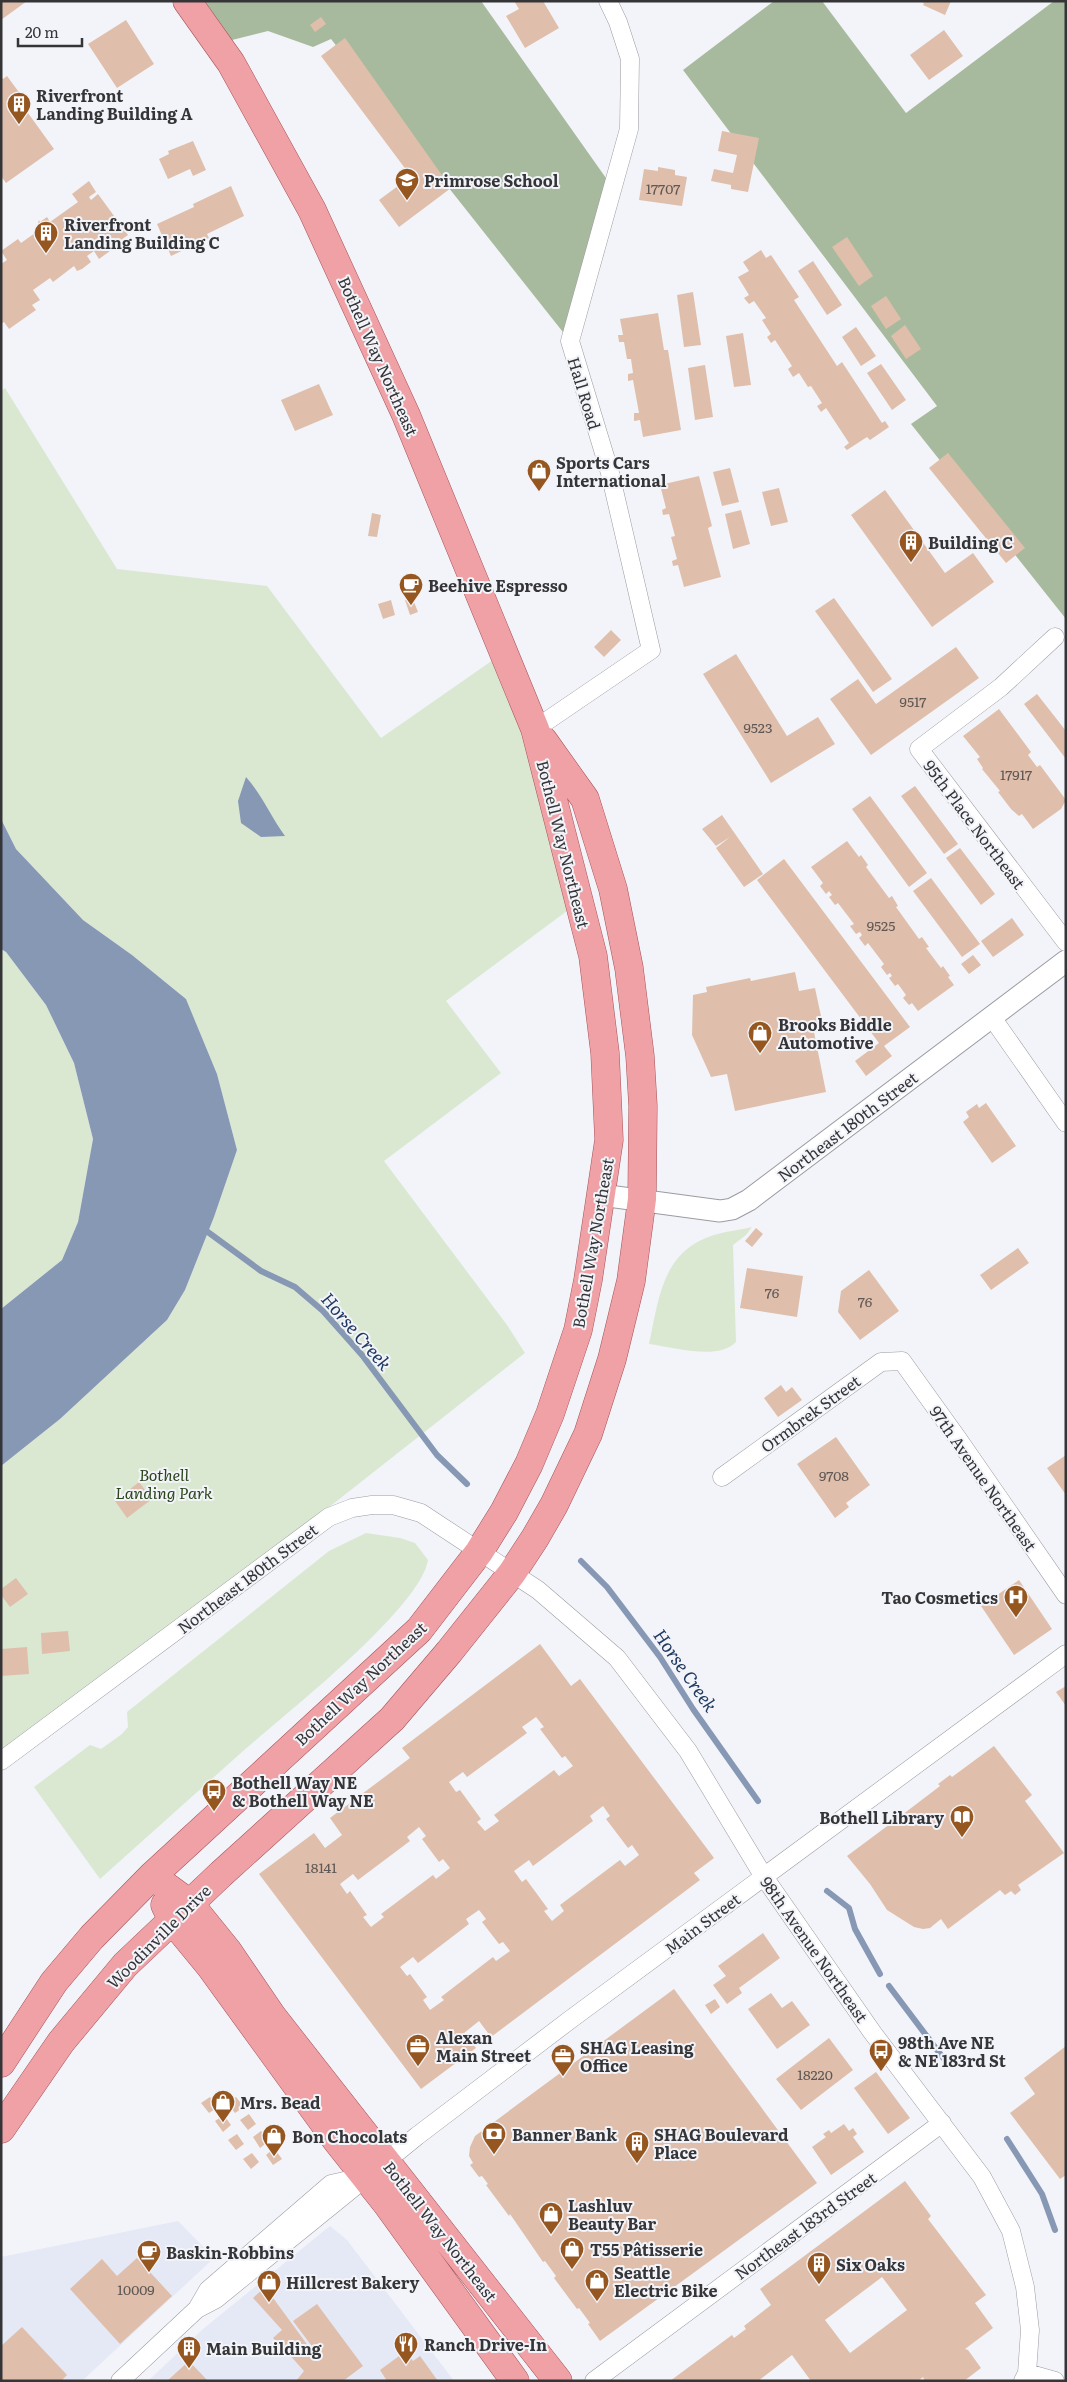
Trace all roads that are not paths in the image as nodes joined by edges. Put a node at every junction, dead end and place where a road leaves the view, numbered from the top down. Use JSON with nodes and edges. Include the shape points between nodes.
{"nodes":[{"id":1,"x":186,"y":1,"type":"edge"},
{"id":2,"x":608,"y":1,"type":"edge"},
{"id":3,"x":1055,"y":638,"type":"dead end"},
{"id":4,"x":535,"y":728,"type":"junction"},
{"id":5,"x":1066,"y":942,"type":"edge"},
{"id":6,"x":1066,"y":961,"type":"edge"},
{"id":7,"x":991,"y":1016,"type":"junction"},
{"id":8,"x":1066,"y":1123,"type":"edge"},
{"id":9,"x":601,"y":1194,"type":"junction"},
{"id":10,"x":642,"y":1199,"type":"junction"},
{"id":11,"x":902,"y":1361,"type":"joint"},
{"id":12,"x":722,"y":1477,"type":"dead end"},
{"id":13,"x":479,"y":1552,"type":"junction"},
{"id":14,"x":512,"y":1573,"type":"junction"},
{"id":15,"x":1066,"y":1594,"type":"edge"},
{"id":16,"x":1066,"y":1654,"type":"edge"},
{"id":17,"x":1,"y":1760,"type":"edge"},
{"id":18,"x":340,"y":1766,"type":"joint"},
{"id":19,"x":152,"y":1876,"type":"junction"},
{"id":20,"x":764,"y":1876,"type":"junction"},
{"id":21,"x":181,"y":1912,"type":"junction"},
{"id":22,"x":1,"y":2063,"type":"edge"},
{"id":23,"x":942,"y":2123,"type":"junction"},
{"id":24,"x":1,"y":2129,"type":"edge"},
{"id":25,"x":386,"y":2160,"type":"junction"},
{"id":26,"x":365,"y":2176,"type":"junction"},
{"id":27,"x":1026,"y":2377,"type":"edge"},
{"id":28,"x":120,"y":2381,"type":"edge"},
{"id":29,"x":515,"y":2381,"type":"edge"},
{"id":30,"x":558,"y":2381,"type":"edge"},
{"id":31,"x":594,"y":2381,"type":"edge"},
{"id":32,"x":1055,"y":2381,"type":"edge"}],
"edges":[{"from":1,"to":4,"type":"main road","name":"Bothell Way Northeast","via":[[231,63],[312,210],[406,415]]},
{"from":2,"to":4,"type":"street","name":"Hall Road","via":[[630,59],[629,129],[570,341],[610,473],[651,650]]},
{"from":3,"to":5,"type":"street","name":"95th Place Northeast","via":[[1001,687],[919,749]]},
{"from":4,"to":9,"type":"main road","name":"Bothell Way Northeast","via":[[593,956],[605,1053],[609,1140]]},
{"from":4,"to":10,"type":"main road","name":"Bothell Way Northeast","via":[[585,799],[613,889],[629,968],[640,1056]]},
{"from":6,"to":7,"type":"street","name":"Northeast 180th Street"},
{"from":7,"to":8,"type":"street"},
{"from":7,"to":10,"type":"street","name":"Northeast 180th Street","via":[[749,1200],[732,1209],[720,1211]]},
{"from":9,"to":10,"type":"street","name":"Northeast 180th Street"},
{"from":9,"to":13,"type":"main road","name":"Bothell Way Northeast","via":[[578,1330],[550,1414],[504,1512]]},
{"from":10,"to":14,"type":"main road","name":"Bothell Way Northeast","via":[[629,1289],[612,1359],[588,1434],[554,1504]]},
{"from":11,"to":12,"type":"street","name":"Ormbrek Street","via":[[881,1362]]},
{"from":11,"to":15,"type":"street","name":"97th Avenue Northeast"},
{"from":13,"to":14,"type":"street","name":"Northeast 180th Street"},
{"from":13,"to":17,"type":"street","name":"Northeast 180th Street","via":[[421,1513],[393,1505],[372,1504],[352,1508],[329,1518]]},
{"from":13,"to":19,"type":"main road","name":"Bothell Way Northeast","via":[[419,1630]]},
{"from":14,"to":18,"type":"main road","name":"Bothell Way Northeast","via":[[392,1718]]},
{"from":14,"to":20,"type":"street","name":"98th Avenue Northeast","via":[[538,1590],[616,1658],[688,1751]]},
{"from":16,"to":20,"type":"street","name":"Main Street"},
{"from":18,"to":21,"type":"main road","name":"Woodinville Drive"},
{"from":19,"to":21,"type":"main road","name":"Bothell Way Northeast"},
{"from":19,"to":22,"type":"main road","via":[[73,1958],[30,2016]]},
{"from":20,"to":23,"type":"street","name":"98th Avenue Northeast","via":[[872,2032]]},
{"from":20,"to":25,"type":"street","name":"Main Street"},
{"from":21,"to":24,"type":"main road","name":"Woodinville Drive","via":[[125,1965],[87,2010],[36,2076]]},
{"from":21,"to":25,"type":"main road","name":"Bothell Way Northeast","via":[[227,1950],[272,2016]]},
{"from":21,"to":26,"type":"main road","name":"Bothell Way Northeast","via":[[210,1966]]},
{"from":23,"to":27,"type":"street","name":"98th Avenue Northeast","via":[[982,2177],[1011,2231],[1025,2287],[1030,2330]]},
{"from":23,"to":31,"type":"street","name":"Northeast 183rd Street"},
{"from":25,"to":26,"type":"street","name":"Main Street"},
{"from":25,"to":30,"type":"main road","name":"Bothell Way Northeast"},
{"from":26,"to":28,"type":"street","name":"Main Street","via":[[330,2184],[208,2290],[197,2309]]},
{"from":26,"to":29,"type":"main road","name":"Bothell Way Northeast"},
{"from":27,"to":32,"type":"street"}]}
